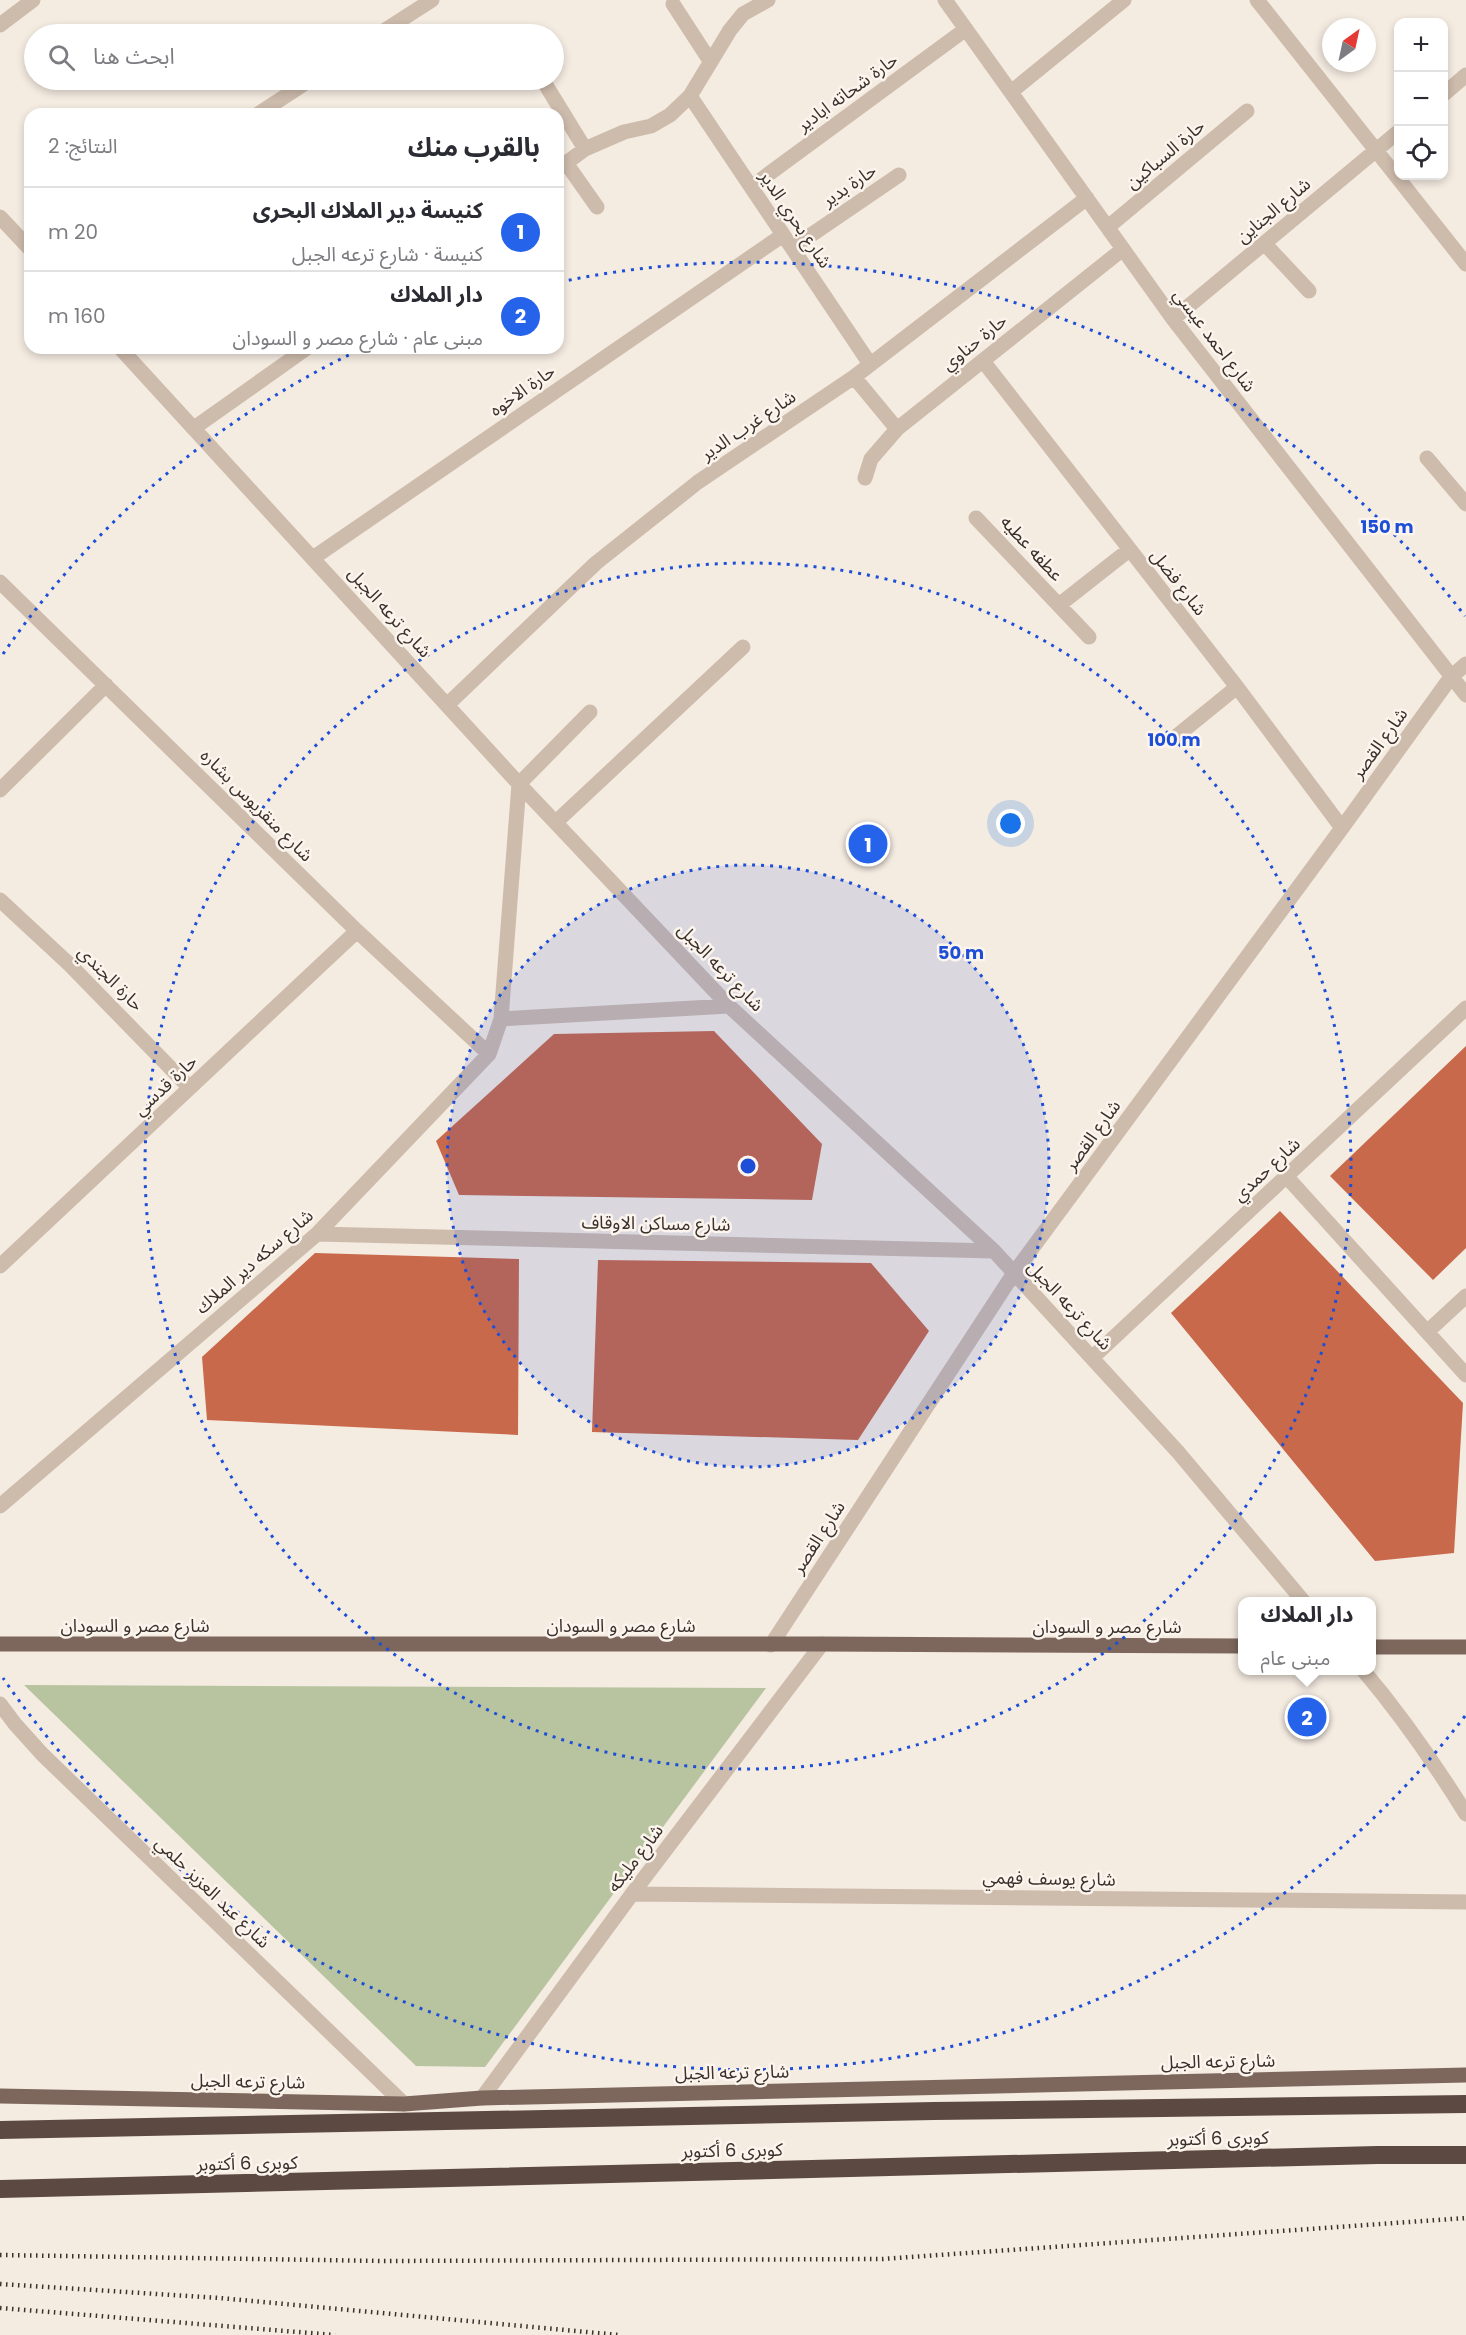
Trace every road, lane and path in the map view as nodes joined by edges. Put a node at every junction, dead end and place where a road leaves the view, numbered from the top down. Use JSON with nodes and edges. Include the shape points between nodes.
{"nodes":[{"id":1,"x":33,"y":0,"type":"edge"},
{"id":2,"x":432,"y":0,"type":"edge"},
{"id":3,"x":768,"y":0,"type":"edge"},
{"id":4,"x":945,"y":0,"type":"edge"},
{"id":5,"x":1124,"y":0,"type":"edge"},
{"id":6,"x":1257,"y":0,"type":"edge"},
{"id":7,"x":673,"y":4,"type":"dead end"},
{"id":8,"x":740,"y":7,"type":"edge"},
{"id":9,"x":395,"y":24,"type":"edge"},
{"id":10,"x":0,"y":25,"type":"edge"},
{"id":11,"x":966,"y":29,"type":"junction"},
{"id":12,"x":710,"y":61,"type":"junction"},
{"id":13,"x":1466,"y":75,"type":"edge"},
{"id":14,"x":295,"y":90,"type":"edge"},
{"id":15,"x":549,"y":90,"type":"edge"},
{"id":16,"x":1448,"y":90,"type":"edge"},
{"id":17,"x":1011,"y":92,"type":"junction"},
{"id":18,"x":690,"y":96,"type":"junction"},
{"id":19,"x":267,"y":108,"type":"edge"},
{"id":20,"x":560,"y":108,"type":"edge"},
{"id":21,"x":1247,"y":111,"type":"dead end"},
{"id":22,"x":564,"y":115,"type":"edge"},
{"id":23,"x":1394,"y":135,"type":"edge"},
{"id":24,"x":585,"y":149,"type":"junction"},
{"id":25,"x":1375,"y":151,"type":"junction"},
{"id":26,"x":564,"y":165,"type":"edge"},
{"id":27,"x":564,"y":168,"type":"edge"},
{"id":28,"x":899,"y":175,"type":"dead end"},
{"id":29,"x":751,"y":187,"type":"junction"},
{"id":30,"x":1087,"y":198,"type":"junction"},
{"id":31,"x":597,"y":207,"type":"dead end"},
{"id":32,"x":0,"y":217,"type":"edge"},
{"id":33,"x":1108,"y":227,"type":"junction"},
{"id":34,"x":788,"y":241,"type":"junction"},
{"id":35,"x":24,"y":243,"type":"edge"},
{"id":36,"x":1264,"y":243,"type":"junction"},
{"id":37,"x":1123,"y":249,"type":"junction"},
{"id":38,"x":1466,"y":264,"type":"edge"},
{"id":39,"x":1309,"y":291,"type":"dead end"},
{"id":40,"x":1173,"y":319,"type":"junction"},
{"id":41,"x":126,"y":354,"type":"edge"},
{"id":42,"x":299,"y":354,"type":"edge"},
{"id":43,"x":983,"y":361,"type":"junction"},
{"id":44,"x":870,"y":364,"type":"junction"},
{"id":45,"x":854,"y":377,"type":"junction"},
{"id":46,"x":194,"y":428,"type":"junction"},
{"id":47,"x":897,"y":429,"type":"junction"},
{"id":48,"x":1427,"y":458,"type":"dead end"},
{"id":49,"x":865,"y":478,"type":"dead end"},
{"id":50,"x":1466,"y":504,"type":"edge"},
{"id":51,"x":976,"y":518,"type":"dead end"},
{"id":52,"x":1129,"y":550,"type":"junction"},
{"id":53,"x":313,"y":558,"type":"junction"},
{"id":54,"x":0,"y":582,"type":"edge"},
{"id":55,"x":1059,"y":605,"type":"junction"},
{"id":56,"x":1089,"y":637,"type":"dead end"},
{"id":57,"x":743,"y":647,"type":"dead end"},
{"id":58,"x":1466,"y":664,"type":"edge"},
{"id":59,"x":1451,"y":677,"type":"junction"},
{"id":60,"x":106,"y":685,"type":"junction"},
{"id":61,"x":1237,"y":687,"type":"junction"},
{"id":62,"x":1466,"y":695,"type":"edge"},
{"id":63,"x":447,"y":705,"type":"junction"},
{"id":64,"x":590,"y":712,"type":"dead end"},
{"id":65,"x":1173,"y":738,"type":"dead end"},
{"id":66,"x":519,"y":784,"type":"junction"},
{"id":67,"x":0,"y":790,"type":"edge"},
{"id":68,"x":556,"y":822,"type":"junction"},
{"id":69,"x":1342,"y":828,"type":"junction"},
{"id":70,"x":0,"y":900,"type":"edge"},
{"id":71,"x":357,"y":931,"type":"junction"},
{"id":72,"x":729,"y":1006,"type":"junction"},
{"id":73,"x":1466,"y":1008,"type":"edge"},
{"id":74,"x":501,"y":1019,"type":"junction"},
{"id":75,"x":489,"y":1054,"type":"junction"},
{"id":76,"x":190,"y":1088,"type":"junction"},
{"id":77,"x":1286,"y":1176,"type":"junction"},
{"id":78,"x":317,"y":1234,"type":"junction"},
{"id":79,"x":994,"y":1251,"type":"junction"},
{"id":80,"x":0,"y":1266,"type":"edge"},
{"id":81,"x":1014,"y":1273,"type":"junction"},
{"id":82,"x":1466,"y":1296,"type":"edge"},
{"id":83,"x":1427,"y":1332,"type":"junction"},
{"id":84,"x":1092,"y":1358,"type":"junction"},
{"id":85,"x":1466,"y":1375,"type":"edge"},
{"id":86,"x":0,"y":1506,"type":"edge"},
{"id":87,"x":1300,"y":1597,"type":"edge"},
{"id":88,"x":0,"y":1644,"type":"edge"},
{"id":89,"x":822,"y":1644,"type":"junction"},
{"id":90,"x":771,"y":1645,"type":"junction"},
{"id":91,"x":1238,"y":1646,"type":"edge"},
{"id":92,"x":1376,"y":1647,"type":"edge"},
{"id":93,"x":1466,"y":1647,"type":"edge"},
{"id":94,"x":1366,"y":1675,"type":"edge"},
{"id":95,"x":0,"y":1704,"type":"edge"},
{"id":96,"x":1466,"y":1814,"type":"edge"},
{"id":97,"x":632,"y":1894,"type":"junction"},
{"id":98,"x":1466,"y":1902,"type":"edge"},
{"id":99,"x":1466,"y":2075,"type":"edge"},
{"id":100,"x":0,"y":2096,"type":"edge"},
{"id":101,"x":482,"y":2098,"type":"junction"},
{"id":102,"x":404,"y":2104,"type":"junction"},
{"id":103,"x":1466,"y":2104,"type":"edge"},
{"id":104,"x":0,"y":2130,"type":"edge"},
{"id":105,"x":1466,"y":2155,"type":"edge"},
{"id":106,"x":0,"y":2189,"type":"edge"}],
"edges":[{"from":1,"to":10,"type":"street"},
{"from":2,"to":9,"type":"street"},
{"from":3,"to":8,"type":"street"},
{"from":4,"to":11,"type":"street","name":"شارع احمد عيسي"},
{"from":5,"to":17,"type":"street"},
{"from":6,"to":25,"type":"street"},
{"from":7,"to":12,"type":"street"},
{"from":8,"to":12,"type":"street"},
{"from":11,"to":17,"type":"street","name":"شارع احمد عيسي"},
{"from":11,"to":29,"type":"street","name":"حارة شحاته ابادير"},
{"from":12,"to":18,"type":"street"},
{"from":13,"to":16,"type":"street"},
{"from":14,"to":19,"type":"street"},
{"from":15,"to":20,"type":"street"},
{"from":17,"to":30,"type":"street","name":"شارع احمد عيسي"},
{"from":18,"to":24,"type":"street","via":[[651,126],[624,132]]},
{"from":18,"to":29,"type":"street","name":"شارع بحري الدير"},
{"from":21,"to":33,"type":"street","name":"حارة السباكين"},
{"from":22,"to":24,"type":"street"},
{"from":23,"to":25,"type":"street","name":"شارع الجناين"},
{"from":24,"to":26,"type":"street"},
{"from":25,"to":36,"type":"street","name":"شارع الجناين"},
{"from":25,"to":38,"type":"street"},
{"from":27,"to":31,"type":"street"},
{"from":28,"to":34,"type":"street","name":"حارة بدير"},
{"from":29,"to":34,"type":"street","name":"شارع بحري الدير"},
{"from":30,"to":33,"type":"street","name":"شارع احمد عيسي"},
{"from":30,"to":44,"type":"street","name":"شارع غرب الدير"},
{"from":32,"to":35,"type":"street"},
{"from":33,"to":37,"type":"street","name":"شارع احمد عيسي"},
{"from":34,"to":44,"type":"street","name":"شارع بحري الدير"},
{"from":34,"to":53,"type":"street","name":"حارة الاخوه"},
{"from":36,"to":39,"type":"street"},
{"from":36,"to":40,"type":"street","name":"شارع الجناين"},
{"from":37,"to":40,"type":"street","name":"شارع احمد عيسي"},
{"from":37,"to":43,"type":"street","name":"حارة حناوي"},
{"from":40,"to":59,"type":"street","name":"شارع احمد عيسي"},
{"from":41,"to":46,"type":"street","name":"شارع ترعه الجبل"},
{"from":42,"to":46,"type":"street"},
{"from":43,"to":47,"type":"street","name":"حارة حناوي"},
{"from":43,"to":52,"type":"street","name":"شارع فضل"},
{"from":44,"to":45,"type":"street","name":"شارع غرب الدير"},
{"from":45,"to":47,"type":"street"},
{"from":45,"to":63,"type":"street","name":"شارع غرب الدير","via":[[698,482],[596,563]]},
{"from":46,"to":53,"type":"street","name":"شارع ترعه الجبل"},
{"from":47,"to":49,"type":"street","name":"حارة حناوي","via":[[871,459]]},
{"from":48,"to":50,"type":"street"},
{"from":51,"to":55,"type":"street","name":"عطفه عطيه"},
{"from":52,"to":55,"type":"street","name":"عطفه عطيه"},
{"from":52,"to":61,"type":"street","name":"شارع فضل"},
{"from":53,"to":63,"type":"street","name":"شارع ترعه الجبل"},
{"from":54,"to":60,"type":"street","name":"شارع منقريوس بشاره"},
{"from":55,"to":56,"type":"street","name":"عطفه عطيه"},
{"from":57,"to":68,"type":"street"},
{"from":58,"to":59,"type":"street","name":"شارع القصر"},
{"from":59,"to":62,"type":"street","name":"شارع احمد عيسي"},
{"from":59,"to":69,"type":"street","name":"شارع القصر"},
{"from":60,"to":67,"type":"street"},
{"from":60,"to":71,"type":"street","name":"شارع منقريوس بشاره"},
{"from":61,"to":65,"type":"street"},
{"from":61,"to":69,"type":"street","name":"شارع فضل"},
{"from":63,"to":66,"type":"street","name":"شارع ترعه الجبل"},
{"from":64,"to":66,"type":"street"},
{"from":66,"to":68,"type":"street","name":"شارع ترعه الجبل"},
{"from":66,"to":74,"type":"street","name":"شارع سكه دير الملاك"},
{"from":68,"to":72,"type":"street","name":"شارع ترعه الجبل"},
{"from":69,"to":81,"type":"street","name":"شارع القصر"},
{"from":70,"to":76,"type":"street","name":"حارة الجندي","via":[[69,964]]},
{"from":71,"to":75,"type":"street","name":"شارع منقريوس بشاره"},
{"from":71,"to":76,"type":"street","name":"حارة قدسي"},
{"from":72,"to":74,"type":"street"},
{"from":72,"to":79,"type":"street","name":"شارع ترعه الجبل"},
{"from":73,"to":77,"type":"street","name":"شارع حمدي"},
{"from":74,"to":75,"type":"street","name":"شارع سكه دير الملاك"},
{"from":75,"to":78,"type":"street","name":"شارع سكه دير الملاك"},
{"from":76,"to":80,"type":"street","name":"حارة قدسي"},
{"from":77,"to":83,"type":"street"},
{"from":77,"to":84,"type":"street","name":"شارع حمدي"},
{"from":78,"to":79,"type":"street","name":"شارع مساكن الاوقاف"},
{"from":78,"to":86,"type":"street","name":"شارع سكه دير الملاك"},
{"from":79,"to":81,"type":"street","name":"شارع ترعه الجبل"},
{"from":81,"to":84,"type":"street","name":"شارع ترعه الجبل"},
{"from":81,"to":90,"type":"street","name":"شارع القصر"},
{"from":82,"to":83,"type":"street"},
{"from":83,"to":85,"type":"street"},
{"from":84,"to":87,"type":"street","name":"شارع ترعه الجبل","via":[[1178,1452]]},
{"from":88,"to":90,"type":"main road","name":"شارع مصر و السودان"},
{"from":89,"to":90,"type":"main road","name":"شارع مصر و السودان"},
{"from":89,"to":91,"type":"main road","name":"شارع مصر و السودان"},
{"from":89,"to":97,"type":"street","name":"شارع مليكه"},
{"from":92,"to":93,"type":"main road"},
{"from":94,"to":96,"type":"street","via":[[1393,1706]]},
{"from":95,"to":102,"type":"street","name":"شارع عبد العزيز حلمي","via":[[42,1754]]},
{"from":97,"to":98,"type":"street","name":"شارع يوسف فهمي"},
{"from":97,"to":101,"type":"street","name":"شارع مليكه"},
{"from":99,"to":101,"type":"main road","name":"شارع ترعه الجبل"},
{"from":100,"to":102,"type":"main road","name":"شارع ترعه الجبل"},
{"from":101,"to":102,"type":"main road","name":"شارع ترعه الجبل"},
{"from":103,"to":104,"type":"highway","name":"كوبرى 6 أكتوبر","via":[[934,2110]]},
{"from":105,"to":106,"type":"highway","name":"كوبرى 6 أكتوبر"}]}
